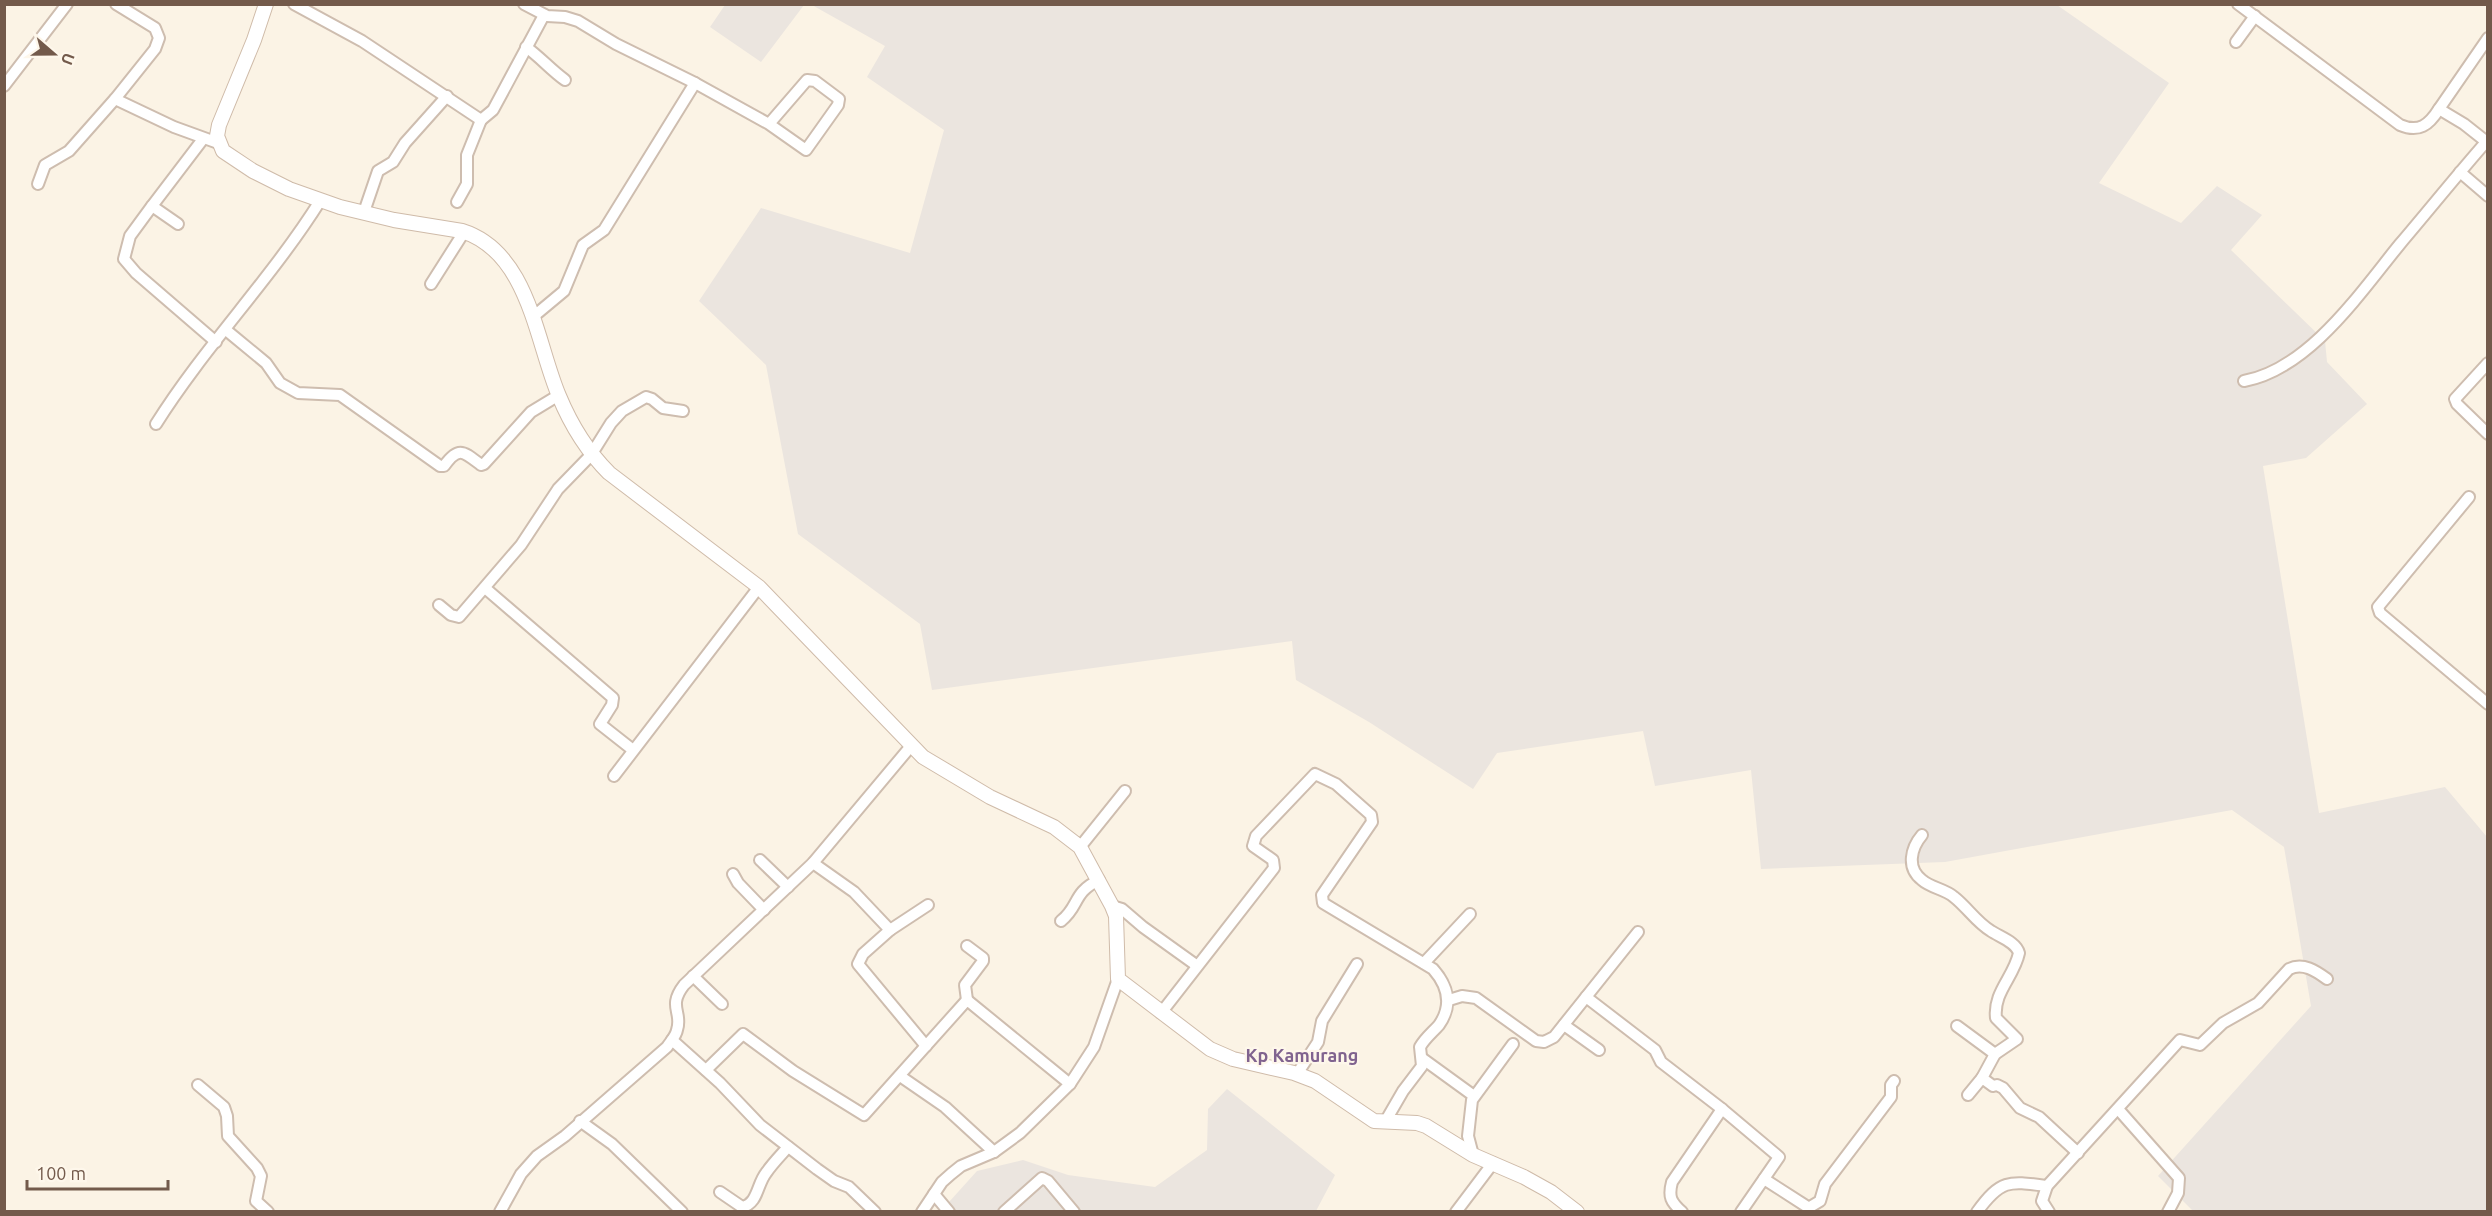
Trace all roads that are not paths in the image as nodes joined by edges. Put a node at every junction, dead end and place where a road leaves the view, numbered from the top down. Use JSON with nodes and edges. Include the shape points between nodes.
{"nodes":[{"id":1,"x":67,"y":4,"type":"edge"},
{"id":2,"x":116,"y":4,"type":"edge"},
{"id":3,"x":266,"y":4,"type":"edge"},
{"id":4,"x":294,"y":4,"type":"edge"},
{"id":5,"x":524,"y":4,"type":"edge"},
{"id":6,"x":2238,"y":4,"type":"edge"},
{"id":7,"x":544,"y":15,"type":"junction"},
{"id":8,"x":2255,"y":16,"type":"junction"},
{"id":9,"x":2487,"y":38,"type":"edge"},
{"id":10,"x":2236,"y":42,"type":"dead end"},
{"id":11,"x":526,"y":47,"type":"junction"},
{"id":12,"x":565,"y":80,"type":"dead end"},
{"id":13,"x":695,"y":83,"type":"junction"},
{"id":14,"x":4,"y":86,"type":"edge"},
{"id":15,"x":447,"y":96,"type":"junction"},
{"id":16,"x":115,"y":99,"type":"junction"},
{"id":17,"x":2439,"y":109,"type":"junction"},
{"id":18,"x":481,"y":120,"type":"junction"},
{"id":19,"x":769,"y":124,"type":"junction"},
{"id":20,"x":203,"y":139,"type":"junction"},
{"id":21,"x":2487,"y":142,"type":"edge"},
{"id":22,"x":218,"y":143,"type":"junction"},
{"id":23,"x":2460,"y":172,"type":"junction"},
{"id":24,"x":38,"y":184,"type":"dead end"},
{"id":25,"x":2487,"y":196,"type":"edge"},
{"id":26,"x":320,"y":201,"type":"junction"},
{"id":27,"x":457,"y":202,"type":"dead end"},
{"id":28,"x":152,"y":206,"type":"junction"},
{"id":29,"x":364,"y":212,"type":"junction"},
{"id":30,"x":178,"y":224,"type":"dead end"},
{"id":31,"x":464,"y":232,"type":"junction"},
{"id":32,"x":431,"y":284,"type":"dead end"},
{"id":33,"x":534,"y":316,"type":"junction"},
{"id":34,"x":226,"y":330,"type":"junction"},
{"id":35,"x":216,"y":342,"type":"junction"},
{"id":36,"x":2487,"y":363,"type":"edge"},
{"id":37,"x":2244,"y":381,"type":"dead end"},
{"id":38,"x":559,"y":395,"type":"junction"},
{"id":39,"x":683,"y":411,"type":"dead end"},
{"id":40,"x":156,"y":424,"type":"dead end"},
{"id":41,"x":2487,"y":434,"type":"edge"},
{"id":42,"x":591,"y":454,"type":"junction"},
{"id":43,"x":2469,"y":497,"type":"dead end"},
{"id":44,"x":759,"y":587,"type":"junction"},
{"id":45,"x":485,"y":588,"type":"junction"},
{"id":46,"x":439,"y":605,"type":"dead end"},
{"id":47,"x":2487,"y":704,"type":"edge"},
{"id":48,"x":911,"y":746,"type":"junction"},
{"id":49,"x":633,"y":750,"type":"junction"},
{"id":50,"x":614,"y":776,"type":"dead end"},
{"id":51,"x":1125,"y":791,"type":"dead end"},
{"id":52,"x":1922,"y":835,"type":"dead end"},
{"id":53,"x":1080,"y":847,"type":"junction"},
{"id":54,"x":760,"y":860,"type":"dead end"},
{"id":55,"x":813,"y":863,"type":"junction"},
{"id":56,"x":733,"y":874,"type":"dead end"},
{"id":57,"x":1099,"y":880,"type":"junction"},
{"id":58,"x":788,"y":887,"type":"junction"},
{"id":59,"x":928,"y":905,"type":"dead end"},
{"id":60,"x":1112,"y":906,"type":"junction"},
{"id":61,"x":764,"y":910,"type":"junction"},
{"id":62,"x":1470,"y":914,"type":"dead end"},
{"id":63,"x":1061,"y":921,"type":"dead end"},
{"id":64,"x":890,"y":930,"type":"junction"},
{"id":65,"x":1638,"y":932,"type":"dead end"},
{"id":66,"x":968,"y":946,"type":"dead end"},
{"id":67,"x":1424,"y":963,"type":"junction"},
{"id":68,"x":1357,"y":964,"type":"dead end"},
{"id":69,"x":1196,"y":965,"type":"junction"},
{"id":70,"x":693,"y":976,"type":"junction"},
{"id":71,"x":1118,"y":979,"type":"junction"},
{"id":72,"x":2328,"y":980,"type":"dead end"},
{"id":73,"x":1586,"y":997,"type":"junction"},
{"id":74,"x":967,"y":1000,"type":"junction"},
{"id":75,"x":1449,"y":1000,"type":"junction"},
{"id":76,"x":722,"y":1004,"type":"dead end"},
{"id":77,"x":1161,"y":1013,"type":"junction"},
{"id":78,"x":1564,"y":1025,"type":"junction"},
{"id":79,"x":1957,"y":1026,"type":"dead end"},
{"id":80,"x":672,"y":1040,"type":"junction"},
{"id":81,"x":1513,"y":1044,"type":"dead end"},
{"id":82,"x":926,"y":1046,"type":"junction"},
{"id":83,"x":1599,"y":1050,"type":"dead end"},
{"id":84,"x":1995,"y":1054,"type":"junction"},
{"id":85,"x":1423,"y":1059,"type":"junction"},
{"id":86,"x":706,"y":1070,"type":"junction"},
{"id":87,"x":1297,"y":1074,"type":"junction"},
{"id":88,"x":900,"y":1076,"type":"junction"},
{"id":89,"x":1982,"y":1078,"type":"junction"},
{"id":90,"x":1894,"y":1081,"type":"dead end"},
{"id":91,"x":198,"y":1084,"type":"dead end"},
{"id":92,"x":1070,"y":1084,"type":"junction"},
{"id":93,"x":1474,"y":1095,"type":"junction"},
{"id":94,"x":1968,"y":1095,"type":"dead end"},
{"id":95,"x":1722,"y":1109,"type":"junction"},
{"id":96,"x":2118,"y":1109,"type":"junction"},
{"id":97,"x":580,"y":1121,"type":"junction"},
{"id":98,"x":1385,"y":1122,"type":"junction"},
{"id":99,"x":788,"y":1147,"type":"junction"},
{"id":100,"x":994,"y":1152,"type":"junction"},
{"id":101,"x":2078,"y":1152,"type":"junction"},
{"id":102,"x":1473,"y":1155,"type":"junction"},
{"id":103,"x":1493,"y":1163,"type":"junction"},
{"id":104,"x":1764,"y":1179,"type":"junction"},
{"id":105,"x":2047,"y":1186,"type":"junction"},
{"id":106,"x":720,"y":1191,"type":"dead end"},
{"id":107,"x":934,"y":1194,"type":"junction"},
{"id":108,"x":502,"y":1211,"type":"edge"},
{"id":109,"x":268,"y":1212,"type":"edge"},
{"id":110,"x":682,"y":1212,"type":"edge"},
{"id":111,"x":875,"y":1212,"type":"edge"},
{"id":112,"x":922,"y":1212,"type":"edge"},
{"id":113,"x":949,"y":1212,"type":"edge"},
{"id":114,"x":1004,"y":1212,"type":"edge"},
{"id":115,"x":1074,"y":1212,"type":"edge"},
{"id":116,"x":1456,"y":1212,"type":"edge"},
{"id":117,"x":1577,"y":1212,"type":"edge"},
{"id":118,"x":1682,"y":1212,"type":"edge"},
{"id":119,"x":1741,"y":1212,"type":"edge"},
{"id":120,"x":1977,"y":1212,"type":"edge"},
{"id":121,"x":2049,"y":1212,"type":"edge"},
{"id":122,"x":2168,"y":1212,"type":"edge"}],
"edges":[{"from":1,"to":14,"type":"street"},
{"from":2,"to":16,"type":"street","via":[[155,28],[159,38],[155,49]]},
{"from":3,"to":22,"type":"street","via":[[219,125]]},
{"from":4,"to":15,"type":"street","via":[[362,41]]},
{"from":5,"to":7,"type":"street"},
{"from":6,"to":8,"type":"street"},
{"from":7,"to":11,"type":"street"},
{"from":7,"to":13,"type":"street","via":[[578,21]]},
{"from":8,"to":10,"type":"street"},
{"from":8,"to":17,"type":"street","via":[[2400,125],[2411,130],[2421,128]]},
{"from":9,"to":17,"type":"street"},
{"from":11,"to":12,"type":"street"},
{"from":11,"to":18,"type":"street","via":[[493,110]]},
{"from":13,"to":19,"type":"street"},
{"from":13,"to":33,"type":"street","via":[[604,230],[580,249],[568,286]]},
{"from":15,"to":18,"type":"street"},
{"from":15,"to":29,"type":"street","via":[[393,162],[378,171]]},
{"from":16,"to":20,"type":"street"},
{"from":16,"to":24,"type":"street","via":[[69,151],[45,165]]},
{"from":17,"to":21,"type":"street"},
{"from":18,"to":27,"type":"street","via":[[467,155],[467,184]]},
{"from":19,"to":19,"type":"street","via":[[806,150],[839,99],[815,81],[807,80]]},
{"from":20,"to":22,"type":"street"},
{"from":20,"to":28,"type":"street"},
{"from":21,"to":23,"type":"street"},
{"from":22,"to":26,"type":"street","via":[[232,159],[253,171]]},
{"from":23,"to":25,"type":"street"},
{"from":23,"to":37,"type":"street","via":[[2343,314],[2276,371]]},
{"from":26,"to":29,"type":"street"},
{"from":26,"to":34,"type":"street"},
{"from":28,"to":30,"type":"street"},
{"from":28,"to":35,"type":"street","via":[[130,236],[124,258]]},
{"from":29,"to":31,"type":"street"},
{"from":31,"to":32,"type":"street"},
{"from":31,"to":33,"type":"street","via":[[483,242],[507,266]]},
{"from":33,"to":38,"type":"street"},
{"from":34,"to":35,"type":"street"},
{"from":34,"to":38,"type":"street","via":[[266,363],[280,383],[298,393],[340,395],[440,466],[459,452],[484,464],[531,412]]},
{"from":35,"to":40,"type":"street"},
{"from":36,"to":41,"type":"street","via":[[2455,399]]},
{"from":38,"to":42,"type":"street"},
{"from":39,"to":42,"type":"street","via":[[663,408],[646,397],[622,411]]},
{"from":42,"to":44,"type":"street"},
{"from":42,"to":45,"type":"street","via":[[558,489],[521,545]]},
{"from":43,"to":47,"type":"street","via":[[2378,608]]},
{"from":44,"to":48,"type":"street"},
{"from":44,"to":49,"type":"street"},
{"from":45,"to":46,"type":"street","via":[[459,617]]},
{"from":45,"to":49,"type":"street","via":[[613,698],[600,723]]},
{"from":48,"to":53,"type":"street","via":[[953,776],[1054,827]]},
{"from":48,"to":55,"type":"street"},
{"from":49,"to":50,"type":"street"},
{"from":51,"to":53,"type":"street"},
{"from":52,"to":84,"type":"street","via":[[1911,859],[1921,880],[1952,895],[1974,913],[1980,924],[2018,948],[2018,960],[1997,997],[1995,1010],[1996,1018],[2017,1039]]},
{"from":53,"to":57,"type":"street"},
{"from":54,"to":58,"type":"street"},
{"from":55,"to":58,"type":"street"},
{"from":55,"to":64,"type":"street","via":[[854,892]]},
{"from":56,"to":61,"type":"street"},
{"from":57,"to":60,"type":"street"},
{"from":57,"to":63,"type":"street","via":[[1086,886]]},
{"from":58,"to":61,"type":"street"},
{"from":59,"to":64,"type":"street"},
{"from":60,"to":69,"type":"street","via":[[1122,909]]},
{"from":60,"to":71,"type":"street","via":[[1117,927]]},
{"from":61,"to":70,"type":"street"},
{"from":62,"to":67,"type":"street"},
{"from":64,"to":82,"type":"street","via":[[863,954],[858,964]]},
{"from":65,"to":73,"type":"street"},
{"from":66,"to":74,"type":"street","via":[[983,961],[964,985]]},
{"from":67,"to":69,"type":"street","via":[[1323,903],[1322,895],[1372,822],[1371,815],[1336,784],[1315,774],[1256,836],[1252,846],[1273,860],[1274,868]]},
{"from":67,"to":75,"type":"street","via":[[1441,978]]},
{"from":68,"to":87,"type":"street","via":[[1322,1021],[1318,1042]]},
{"from":69,"to":77,"type":"street"},
{"from":70,"to":76,"type":"street"},
{"from":70,"to":80,"type":"street","via":[[679,991],[674,1005],[679,1023]]},
{"from":71,"to":77,"type":"street"},
{"from":71,"to":92,"type":"street","via":[[1094,1047]]},
{"from":72,"to":96,"type":"street","via":[[2303,966],[2289,969],[2258,1003],[2223,1023],[2200,1045],[2180,1040]]},
{"from":73,"to":78,"type":"street"},
{"from":73,"to":95,"type":"street"},
{"from":74,"to":82,"type":"street"},
{"from":74,"to":92,"type":"street"},
{"from":75,"to":78,"type":"street","via":[[1462,996],[1476,998],[1540,1042],[1552,1039]]},
{"from":75,"to":85,"type":"street","via":[[1444,1017],[1420,1047]]},
{"from":77,"to":87,"type":"street","via":[[1223,1056]]},
{"from":78,"to":83,"type":"street"},
{"from":79,"to":84,"type":"street"},
{"from":80,"to":86,"type":"street"},
{"from":80,"to":97,"type":"street"},
{"from":81,"to":93,"type":"street"},
{"from":82,"to":88,"type":"street"},
{"from":84,"to":89,"type":"street"},
{"from":85,"to":93,"type":"street"},
{"from":85,"to":98,"type":"street"},
{"from":86,"to":88,"type":"street","via":[[743,1034],[864,1115]]},
{"from":86,"to":99,"type":"street","via":[[760,1125]]},
{"from":87,"to":98,"type":"street","via":[[1315,1081],[1374,1121]]},
{"from":88,"to":100,"type":"street","via":[[945,1107]]},
{"from":89,"to":94,"type":"street"},
{"from":89,"to":101,"type":"street","via":[[2003,1088],[2020,1108],[2039,1117]]},
{"from":90,"to":104,"type":"street","via":[[1891,1097],[1825,1184],[1820,1201],[1806,1206]]},
{"from":91,"to":109,"type":"street","via":[[224,1107],[228,1136],[257,1168],[261,1176],[256,1201]]},
{"from":92,"to":100,"type":"street","via":[[1020,1133]]},
{"from":93,"to":102,"type":"street","via":[[1468,1136]]},
{"from":95,"to":104,"type":"street","via":[[1779,1157]]},
{"from":95,"to":118,"type":"street","via":[[1672,1182],[1671,1202]]},
{"from":96,"to":101,"type":"street"},
{"from":96,"to":122,"type":"street","via":[[2179,1178],[2178,1192]]},
{"from":97,"to":108,"type":"street","via":[[528,1165]]},
{"from":97,"to":110,"type":"street","via":[[612,1144]]},
{"from":98,"to":102,"type":"street","via":[[1426,1126]]},
{"from":99,"to":106,"type":"street","via":[[763,1176],[748,1206],[742,1207]]},
{"from":99,"to":111,"type":"street","via":[[834,1181],[849,1187]]},
{"from":100,"to":107,"type":"street","via":[[962,1166]]},
{"from":101,"to":105,"type":"street"},
{"from":102,"to":103,"type":"street"},
{"from":103,"to":116,"type":"street"},
{"from":103,"to":117,"type":"street","via":[[1542,1187]]},
{"from":104,"to":119,"type":"street"},
{"from":105,"to":120,"type":"street","via":[[2018,1183],[2001,1187],[1992,1191]]},
{"from":105,"to":121,"type":"street","via":[[2042,1201]]},
{"from":107,"to":112,"type":"street"},
{"from":107,"to":113,"type":"street"},
{"from":114,"to":115,"type":"street","via":[[1042,1179]]}]}
